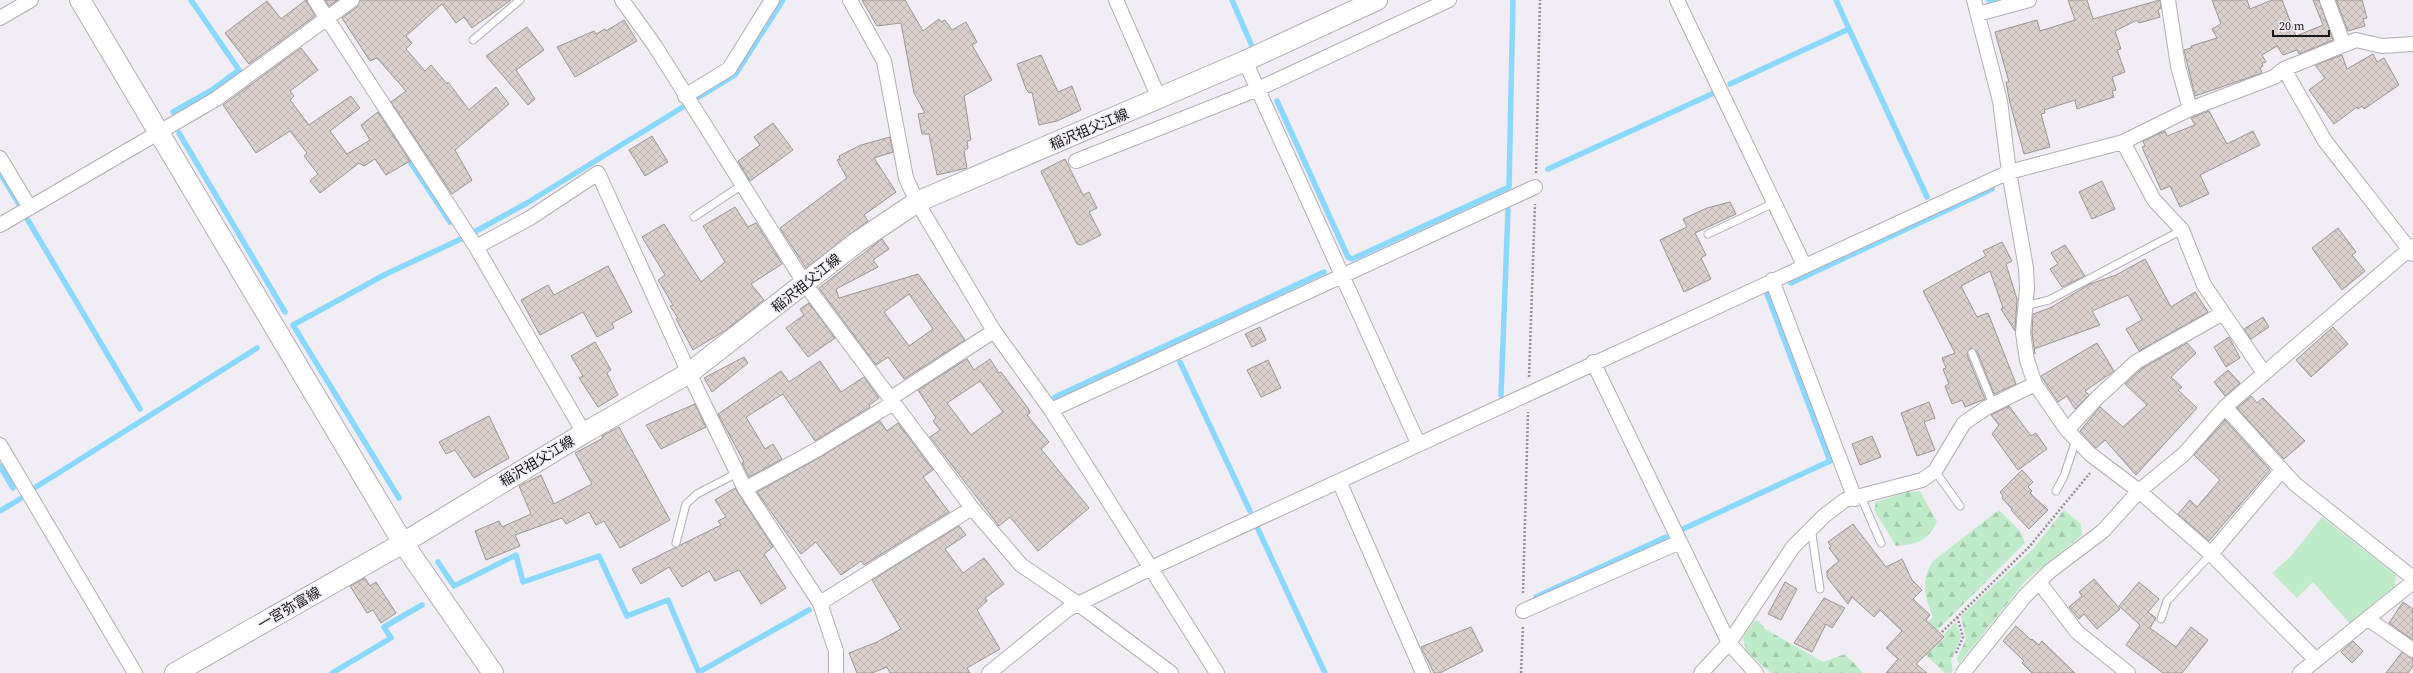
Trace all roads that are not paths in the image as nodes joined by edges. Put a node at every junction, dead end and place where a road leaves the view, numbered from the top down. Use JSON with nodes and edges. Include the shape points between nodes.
{"nodes":[{"id":1,"x":31,"y":0,"type":"edge"},
{"id":2,"x":80,"y":0,"type":"edge"},
{"id":3,"x":315,"y":0,"type":"edge"},
{"id":4,"x":352,"y":0,"type":"edge"},
{"id":5,"x":520,"y":0,"type":"edge"},
{"id":6,"x":622,"y":0,"type":"edge"},
{"id":7,"x":772,"y":0,"type":"edge"},
{"id":8,"x":850,"y":0,"type":"edge"},
{"id":9,"x":1116,"y":0,"type":"edge"},
{"id":10,"x":1377,"y":0,"type":"edge"},
{"id":11,"x":1449,"y":0,"type":"edge"},
{"id":12,"x":1677,"y":0,"type":"edge"},
{"id":13,"x":1974,"y":0,"type":"edge"},
{"id":14,"x":2029,"y":0,"type":"edge"},
{"id":15,"x":2168,"y":0,"type":"edge"},
{"id":16,"x":2327,"y":0,"type":"edge"},
{"id":17,"x":1978,"y":14,"type":"junction"},
{"id":18,"x":0,"y":18,"type":"edge"},
{"id":19,"x":327,"y":19,"type":"junction"},
{"id":20,"x":472,"y":40,"type":"dead end"},
{"id":21,"x":2413,"y":44,"type":"edge"},
{"id":22,"x":2344,"y":45,"type":"junction"},
{"id":23,"x":1245,"y":61,"type":"junction"},
{"id":24,"x":2284,"y":70,"type":"junction"},
{"id":25,"x":1258,"y":89,"type":"junction"},
{"id":26,"x":685,"y":96,"type":"junction"},
{"id":27,"x":1160,"y":98,"type":"junction"},
{"id":28,"x":2190,"y":109,"type":"junction"},
{"id":29,"x":158,"y":132,"type":"junction"},
{"id":30,"x":2123,"y":142,"type":"junction"},
{"id":31,"x":0,"y":158,"type":"edge"},
{"id":32,"x":1076,"y":161,"type":"dead end"},
{"id":33,"x":2009,"y":172,"type":"junction"},
{"id":34,"x":742,"y":185,"type":"junction"},
{"id":35,"x":1535,"y":187,"type":"road end"},
{"id":36,"x":917,"y":202,"type":"junction"},
{"id":37,"x":1774,"y":203,"type":"junction"},
{"id":38,"x":30,"y":208,"type":"junction"},
{"id":39,"x":694,"y":217,"type":"dead end"},
{"id":40,"x":0,"y":225,"type":"edge"},
{"id":41,"x":2182,"y":230,"type":"junction"},
{"id":42,"x":1708,"y":234,"type":"dead end"},
{"id":43,"x":476,"y":247,"type":"junction"},
{"id":44,"x":2412,"y":250,"type":"edge"},
{"id":45,"x":1804,"y":265,"type":"junction"},
{"id":46,"x":1342,"y":276,"type":"junction"},
{"id":47,"x":1772,"y":280,"type":"junction"},
{"id":48,"x":805,"y":284,"type":"junction"},
{"id":49,"x":2024,"y":306,"type":"junction"},
{"id":50,"x":2223,"y":313,"type":"junction"},
{"id":51,"x":994,"y":331,"type":"junction"},
{"id":52,"x":1972,"y":353,"type":"dead end"},
{"id":53,"x":1593,"y":362,"type":"junction"},
{"id":54,"x":688,"y":373,"type":"junction"},
{"id":55,"x":2264,"y":373,"type":"junction"},
{"id":56,"x":2035,"y":384,"type":"junction"},
{"id":57,"x":892,"y":400,"type":"junction"},
{"id":58,"x":1994,"y":404,"type":"junction"},
{"id":59,"x":2225,"y":407,"type":"junction"},
{"id":60,"x":1050,"y":410,"type":"junction"},
{"id":61,"x":584,"y":433,"type":"junction"},
{"id":62,"x":2072,"y":435,"type":"junction"},
{"id":63,"x":1418,"y":444,"type":"junction"},
{"id":64,"x":0,"y":445,"type":"edge"},
{"id":65,"x":2282,"y":470,"type":"junction"},
{"id":66,"x":1935,"y":471,"type":"junction"},
{"id":67,"x":737,"y":473,"type":"junction"},
{"id":68,"x":1338,"y":480,"type":"junction"},
{"id":69,"x":745,"y":489,"type":"junction"},
{"id":70,"x":2056,"y":491,"type":"dead end"},
{"id":71,"x":2139,"y":492,"type":"junction"},
{"id":72,"x":1858,"y":498,"type":"junction"},
{"id":73,"x":1960,"y":506,"type":"dead end"},
{"id":74,"x":972,"y":508,"type":"junction"},
{"id":75,"x":1811,"y":528,"type":"junction"},
{"id":76,"x":1680,"y":542,"type":"junction"},
{"id":77,"x":403,"y":543,"type":"junction"},
{"id":78,"x":676,"y":543,"type":"dead end"},
{"id":79,"x":1880,"y":543,"type":"dead end"},
{"id":80,"x":2210,"y":554,"type":"junction"},
{"id":81,"x":1151,"y":568,"type":"junction"},
{"id":82,"x":2413,"y":578,"type":"edge"},
{"id":83,"x":2039,"y":582,"type":"junction"},
{"id":84,"x":2413,"y":582,"type":"edge"},
{"id":85,"x":1820,"y":589,"type":"dead end"},
{"id":86,"x":820,"y":603,"type":"junction"},
{"id":87,"x":1077,"y":603,"type":"junction"},
{"id":88,"x":1523,"y":610,"type":"road end"},
{"id":89,"x":2161,"y":619,"type":"dead end"},
{"id":90,"x":2368,"y":619,"type":"junction"},
{"id":91,"x":1729,"y":643,"type":"junction"},
{"id":92,"x":2413,"y":650,"type":"edge"},
{"id":93,"x":2316,"y":660,"type":"junction"},
{"id":94,"x":135,"y":673,"type":"edge"},
{"id":95,"x":175,"y":673,"type":"edge"},
{"id":96,"x":493,"y":673,"type":"edge"},
{"id":97,"x":836,"y":673,"type":"edge"},
{"id":98,"x":989,"y":673,"type":"edge"},
{"id":99,"x":1171,"y":673,"type":"edge"},
{"id":100,"x":1217,"y":673,"type":"edge"},
{"id":101,"x":1423,"y":673,"type":"edge"},
{"id":102,"x":1701,"y":673,"type":"edge"},
{"id":103,"x":1756,"y":673,"type":"edge"},
{"id":104,"x":1963,"y":673,"type":"edge"},
{"id":105,"x":2128,"y":673,"type":"edge"},
{"id":106,"x":2300,"y":673,"type":"edge"}],
"edges":[{"from":1,"to":18,"type":"street"},
{"from":2,"to":29,"type":"main road"},
{"from":3,"to":19,"type":"street"},
{"from":4,"to":19,"type":"street"},
{"from":5,"to":20,"type":"lane"},
{"from":6,"to":26,"type":"street"},
{"from":7,"to":26,"type":"street","via":[[729,69]]},
{"from":8,"to":36,"type":"street","via":[[884,61],[906,178]]},
{"from":9,"to":27,"type":"street"},
{"from":10,"to":23,"type":"main road","name":"稲沢祖父江線"},
{"from":11,"to":25,"type":"street"},
{"from":12,"to":37,"type":"street"},
{"from":13,"to":17,"type":"street"},
{"from":14,"to":17,"type":"street"},
{"from":15,"to":28,"type":"street","via":[[2178,66]]},
{"from":16,"to":22,"type":"street"},
{"from":17,"to":33,"type":"street","via":[[2000,101]]},
{"from":19,"to":29,"type":"street","via":[[216,99]]},
{"from":19,"to":43,"type":"street"},
{"from":21,"to":22,"type":"street","via":[[2382,46],[2356,40]]},
{"from":22,"to":24,"type":"street"},
{"from":23,"to":25,"type":"street"},
{"from":23,"to":27,"type":"main road","name":"稲沢祖父江線"},
{"from":24,"to":28,"type":"street","via":[[2274,77]]},
{"from":24,"to":44,"type":"street","via":[[2325,141]]},
{"from":25,"to":32,"type":"street"},
{"from":25,"to":46,"type":"street"},
{"from":26,"to":34,"type":"street"},
{"from":27,"to":36,"type":"main road","name":"稲沢祖父江線"},
{"from":28,"to":30,"type":"street"},
{"from":29,"to":38,"type":"street"},
{"from":29,"to":77,"type":"main road"},
{"from":30,"to":33,"type":"street"},
{"from":30,"to":41,"type":"street","via":[[2154,200]]},
{"from":31,"to":38,"type":"street"},
{"from":33,"to":45,"type":"street"},
{"from":33,"to":49,"type":"street","via":[[2026,268],[2027,288]]},
{"from":34,"to":39,"type":"lane"},
{"from":34,"to":48,"type":"street"},
{"from":35,"to":46,"type":"street"},
{"from":36,"to":48,"type":"main road","name":"稲沢祖父江線","via":[[856,243]]},
{"from":36,"to":51,"type":"street"},
{"from":37,"to":42,"type":"lane"},
{"from":37,"to":45,"type":"street"},
{"from":38,"to":40,"type":"street"},
{"from":41,"to":49,"type":"lane","via":[[2049,300]]},
{"from":41,"to":50,"type":"street","via":[[2204,286]]},
{"from":43,"to":54,"type":"street","via":[[530,218],[598,173]]},
{"from":43,"to":61,"type":"street"},
{"from":44,"to":55,"type":"street"},
{"from":45,"to":47,"type":"street"},
{"from":46,"to":60,"type":"street"},
{"from":46,"to":63,"type":"street"},
{"from":47,"to":53,"type":"street"},
{"from":47,"to":72,"type":"street"},
{"from":48,"to":54,"type":"main road","name":"稲沢祖父江線"},
{"from":48,"to":57,"type":"street"},
{"from":49,"to":56,"type":"street","via":[[2023,333],[2027,360]]},
{"from":50,"to":55,"type":"street"},
{"from":50,"to":62,"type":"street","via":[[2136,362],[2097,398]]},
{"from":51,"to":57,"type":"street"},
{"from":51,"to":60,"type":"street"},
{"from":52,"to":58,"type":"lane"},
{"from":53,"to":63,"type":"street"},
{"from":53,"to":76,"type":"street"},
{"from":54,"to":61,"type":"main road","name":"稲沢祖父江線"},
{"from":54,"to":67,"type":"street"},
{"from":55,"to":59,"type":"street"},
{"from":56,"to":58,"type":"street"},
{"from":56,"to":62,"type":"street"},
{"from":57,"to":69,"type":"street","via":[[818,448]]},
{"from":57,"to":74,"type":"street"},
{"from":58,"to":66,"type":"street","via":[[1964,423]]},
{"from":59,"to":65,"type":"street"},
{"from":59,"to":71,"type":"street","via":[[2184,454]]},
{"from":60,"to":81,"type":"street"},
{"from":61,"to":77,"type":"main road","name":"稲沢祖父江線"},
{"from":62,"to":70,"type":"lane","via":[[2064,476]]},
{"from":62,"to":71,"type":"street","via":[[2100,462]]},
{"from":63,"to":68,"type":"street"},
{"from":64,"to":94,"type":"street"},
{"from":65,"to":80,"type":"street"},
{"from":65,"to":82,"type":"street","via":[[2295,484]]},
{"from":66,"to":72,"type":"street","via":[[1922,480]]},
{"from":66,"to":73,"type":"lane"},
{"from":67,"to":69,"type":"street"},
{"from":67,"to":78,"type":"lane","via":[[698,494],[686,504]]},
{"from":68,"to":81,"type":"street"},
{"from":68,"to":101,"type":"street"},
{"from":69,"to":86,"type":"street"},
{"from":71,"to":80,"type":"street"},
{"from":71,"to":83,"type":"street","via":[[2103,531]]},
{"from":72,"to":75,"type":"street","via":[[1845,500]]},
{"from":72,"to":79,"type":"lane"},
{"from":74,"to":86,"type":"street"},
{"from":74,"to":87,"type":"street","via":[[1021,565]]},
{"from":75,"to":85,"type":"lane"},
{"from":75,"to":91,"type":"street","via":[[1793,547]]},
{"from":76,"to":88,"type":"street"},
{"from":76,"to":91,"type":"street"},
{"from":77,"to":95,"type":"main road","name":"一宮弥富線"},
{"from":77,"to":96,"type":"main road"},
{"from":80,"to":89,"type":"lane","via":[[2167,601]]},
{"from":80,"to":93,"type":"street"},
{"from":81,"to":87,"type":"street"},
{"from":81,"to":100,"type":"street"},
{"from":83,"to":104,"type":"street"},
{"from":83,"to":105,"type":"street","via":[[2077,632]]},
{"from":84,"to":90,"type":"street"},
{"from":86,"to":97,"type":"street","via":[[836,650]]},
{"from":87,"to":98,"type":"street"},
{"from":87,"to":99,"type":"street"},
{"from":90,"to":92,"type":"street"},
{"from":90,"to":93,"type":"street"},
{"from":91,"to":102,"type":"street"},
{"from":91,"to":103,"type":"street"},
{"from":93,"to":106,"type":"street"}]}
